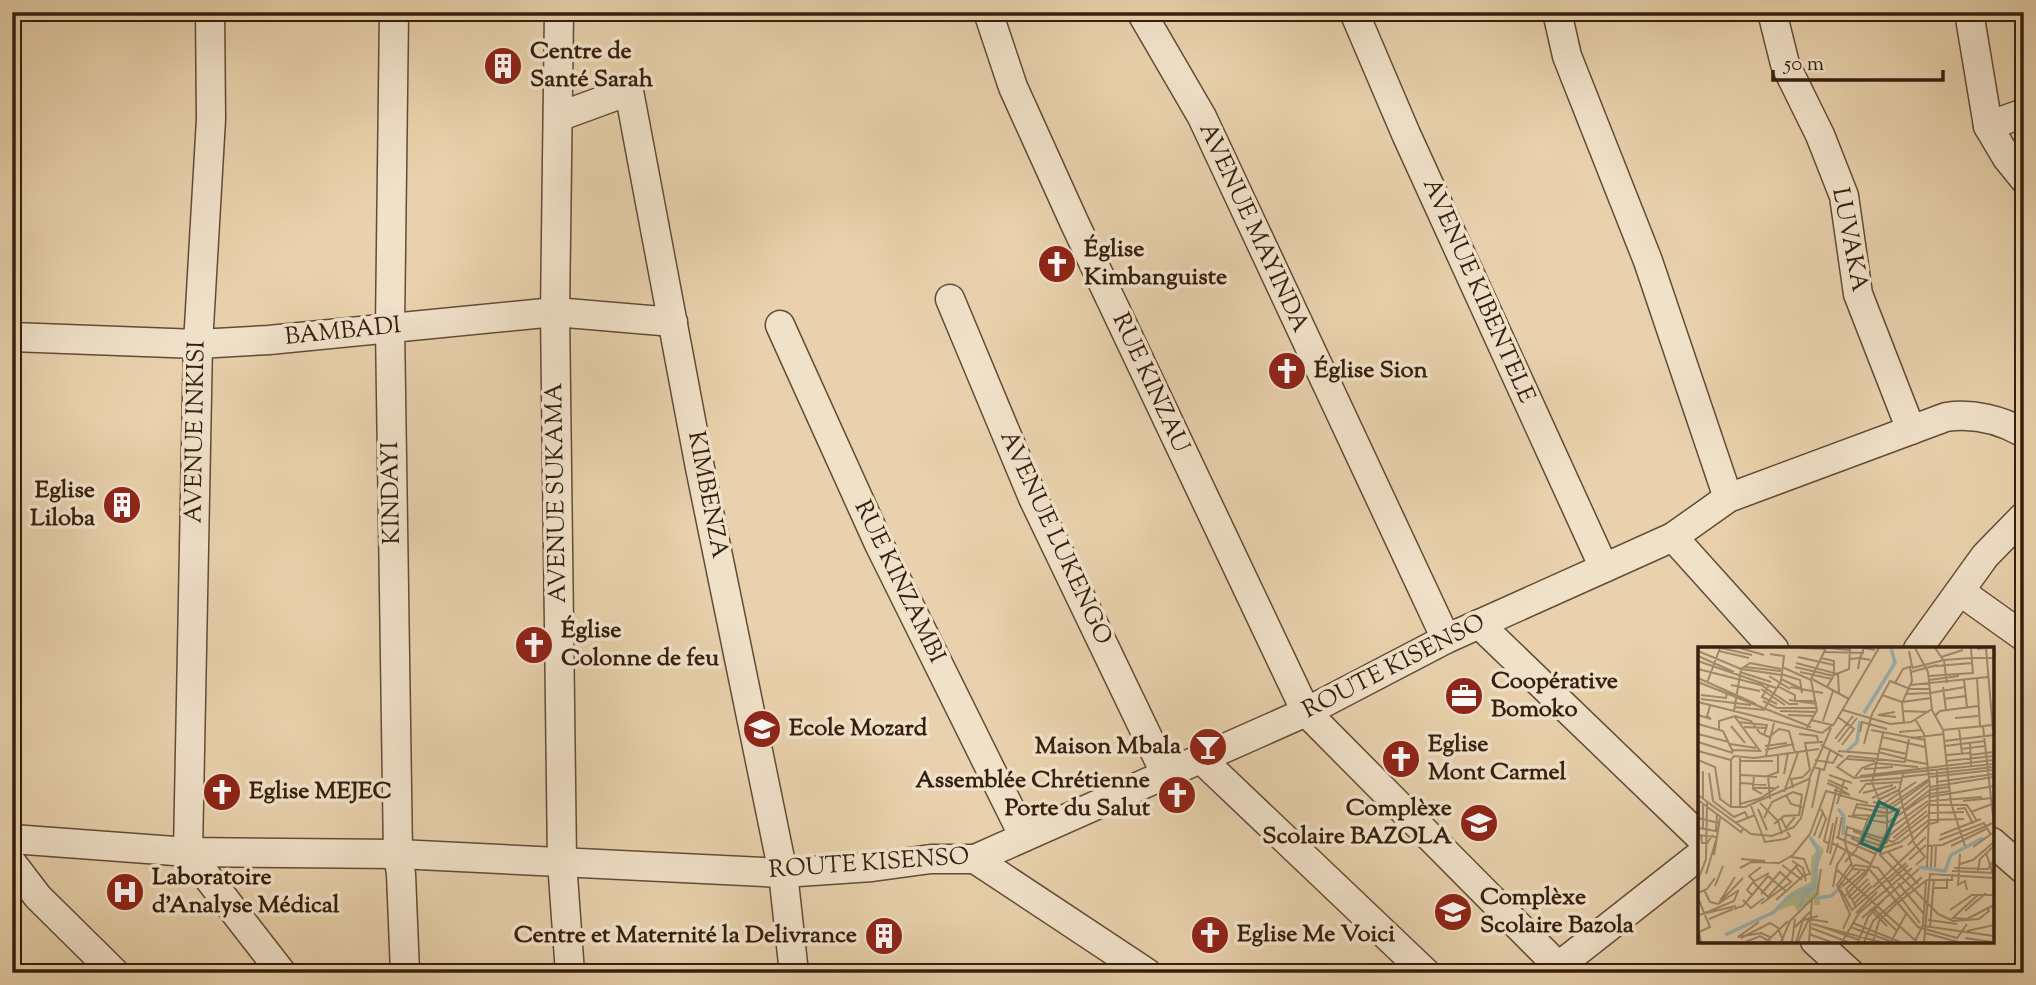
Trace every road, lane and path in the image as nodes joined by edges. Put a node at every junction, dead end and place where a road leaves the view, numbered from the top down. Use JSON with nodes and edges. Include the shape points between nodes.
{"nodes":[{"id":1,"x":210,"y":12,"type":"edge"},
{"id":2,"x":394,"y":12,"type":"edge"},
{"id":3,"x":559,"y":12,"type":"edge"},
{"id":4,"x":988,"y":12,"type":"edge"},
{"id":5,"x":1141,"y":12,"type":"edge"},
{"id":6,"x":1354,"y":12,"type":"edge"},
{"id":7,"x":1558,"y":12,"type":"edge"},
{"id":8,"x":1772,"y":12,"type":"edge"},
{"id":9,"x":1969,"y":12,"type":"edge"},
{"id":10,"x":2024,"y":113,"type":"edge"},
{"id":11,"x":558,"y":117,"type":"junction"},
{"id":12,"x":1987,"y":126,"type":"junction"},
{"id":13,"x":2024,"y":179,"type":"edge"},
{"id":14,"x":950,"y":299,"type":"dead end"},
{"id":15,"x":555,"y":312,"type":"junction"},
{"id":16,"x":673,"y":321,"type":"junction"},
{"id":17,"x":780,"y":325,"type":"dead end"},
{"id":18,"x":390,"y":327,"type":"junction"},
{"id":19,"x":12,"y":337,"type":"edge"},
{"id":20,"x":198,"y":344,"type":"junction"},
{"id":21,"x":2015,"y":428,"type":"edge"},
{"id":22,"x":1911,"y":430,"type":"junction"},
{"id":23,"x":1728,"y":498,"type":"junction"},
{"id":24,"x":2024,"y":516,"type":"edge"},
{"id":25,"x":1673,"y":537,"type":"junction"},
{"id":26,"x":1604,"y":568,"type":"junction"},
{"id":27,"x":1961,"y":592,"type":"junction"},
{"id":28,"x":1479,"y":624,"type":"junction"},
{"id":29,"x":2024,"y":637,"type":"edge"},
{"id":30,"x":1446,"y":639,"type":"junction"},
{"id":31,"x":1772,"y":647,"type":"edge"},
{"id":32,"x":1920,"y":647,"type":"edge"},
{"id":33,"x":1306,"y":712,"type":"junction"},
{"id":34,"x":1200,"y":758,"type":"junction"},
{"id":35,"x":1166,"y":775,"type":"junction"},
{"id":36,"x":1698,"y":836,"type":"edge"},
{"id":37,"x":1024,"y":837,"type":"junction"},
{"id":38,"x":12,"y":839,"type":"edge"},
{"id":39,"x":1994,"y":844,"type":"edge"},
{"id":40,"x":188,"y":852,"type":"junction"},
{"id":41,"x":398,"y":854,"type":"junction"},
{"id":42,"x":1698,"y":857,"type":"edge"},
{"id":43,"x":975,"y":859,"type":"junction"},
{"id":44,"x":562,"y":862,"type":"junction"},
{"id":45,"x":12,"y":863,"type":"edge"},
{"id":46,"x":2024,"y":870,"type":"edge"},
{"id":47,"x":783,"y":873,"type":"junction"},
{"id":48,"x":1817,"y":943,"type":"edge"},
{"id":49,"x":1558,"y":971,"type":"edge"},
{"id":50,"x":115,"y":973,"type":"edge"},
{"id":51,"x":282,"y":973,"type":"edge"},
{"id":52,"x":405,"y":973,"type":"edge"},
{"id":53,"x":570,"y":973,"type":"edge"},
{"id":54,"x":794,"y":973,"type":"edge"},
{"id":55,"x":1147,"y":973,"type":"edge"},
{"id":56,"x":1426,"y":973,"type":"edge"},
{"id":57,"x":1850,"y":973,"type":"edge"}],
"edges":[{"from":1,"to":20,"type":"street","name":"AVENUE INKISI","via":[[211,119]]},
{"from":2,"to":18,"type":"street","name":"KINDAYI"},
{"from":3,"to":11,"type":"street","name":"AVENUE SUKAMA"},
{"from":4,"to":33,"type":"street","name":"RUE KINZAU","via":[[1013,87],[1052,174]]},
{"from":5,"to":30,"type":"street","name":"AVENUE MAYINDA","via":[[1202,117]]},
{"from":6,"to":26,"type":"street","name":"AVENUE KIBENTELE"},
{"from":7,"to":23,"type":"street","via":[[1567,56],[1648,261]]},
{"from":8,"to":22,"type":"street","name":"LUVAKA","via":[[1785,65],[1844,196],[1858,294]]},
{"from":9,"to":12,"type":"street"},
{"from":10,"to":12,"type":"street"},
{"from":11,"to":15,"type":"street","name":"AVENUE SUKAMA"},
{"from":11,"to":16,"type":"street","name":"KIMBENZA","via":[[629,91]]},
{"from":12,"to":13,"type":"street"},
{"from":14,"to":35,"type":"street","name":"AVENUE LUKENGO","via":[[1033,498]]},
{"from":15,"to":16,"type":"street","name":"BAMBADI"},
{"from":15,"to":18,"type":"street","name":"BAMBADI"},
{"from":15,"to":44,"type":"street","name":"AVENUE SUKAMA"},
{"from":16,"to":47,"type":"street","name":"KIMBENZA"},
{"from":17,"to":37,"type":"street","name":"RUE KINZAMBI","via":[[880,544]]},
{"from":18,"to":20,"type":"street","name":"BAMBADI"},
{"from":18,"to":41,"type":"street","name":"KINDAYI"},
{"from":19,"to":20,"type":"street","name":"BAMBADI"},
{"from":20,"to":40,"type":"street","name":"AVENUE INKISI"},
{"from":21,"to":22,"type":"street","name":"ROUTE KISENSO","via":[[1962,414]]},
{"from":22,"to":23,"type":"street","name":"ROUTE KISENSO"},
{"from":23,"to":25,"type":"street","name":"ROUTE KISENSO"},
{"from":24,"to":27,"type":"street","via":[[1985,556]]},
{"from":25,"to":26,"type":"street","name":"ROUTE KISENSO"},
{"from":25,"to":31,"type":"street"},
{"from":26,"to":28,"type":"street","name":"ROUTE KISENSO"},
{"from":27,"to":29,"type":"street"},
{"from":27,"to":32,"type":"street"},
{"from":28,"to":30,"type":"street","name":"ROUTE KISENSO"},
{"from":28,"to":36,"type":"street"},
{"from":30,"to":33,"type":"street","name":"ROUTE KISENSO"},
{"from":33,"to":34,"type":"street","name":"ROUTE KISENSO"},
{"from":33,"to":49,"type":"street","name":"RUE KINZAU"},
{"from":34,"to":35,"type":"street","name":"ROUTE KISENSO"},
{"from":34,"to":56,"type":"street"},
{"from":35,"to":37,"type":"street","name":"ROUTE KISENSO"},
{"from":37,"to":43,"type":"street","name":"ROUTE KISENSO"},
{"from":38,"to":40,"type":"street","name":"ROUTE KISENSO"},
{"from":39,"to":46,"type":"street"},
{"from":40,"to":41,"type":"street","name":"ROUTE KISENSO"},
{"from":40,"to":51,"type":"street"},
{"from":41,"to":44,"type":"street","name":"ROUTE KISENSO"},
{"from":41,"to":52,"type":"street","name":"KINDAYI"},
{"from":42,"to":49,"type":"street"},
{"from":43,"to":47,"type":"street","name":"ROUTE KISENSO"},
{"from":43,"to":55,"type":"street"},
{"from":44,"to":47,"type":"street","name":"ROUTE KISENSO"},
{"from":44,"to":53,"type":"street","name":"AVENUE SUKAMA"},
{"from":45,"to":50,"type":"street","via":[[38,897]]},
{"from":47,"to":54,"type":"street","name":"KIMBENZA"},
{"from":48,"to":57,"type":"street"}]}
